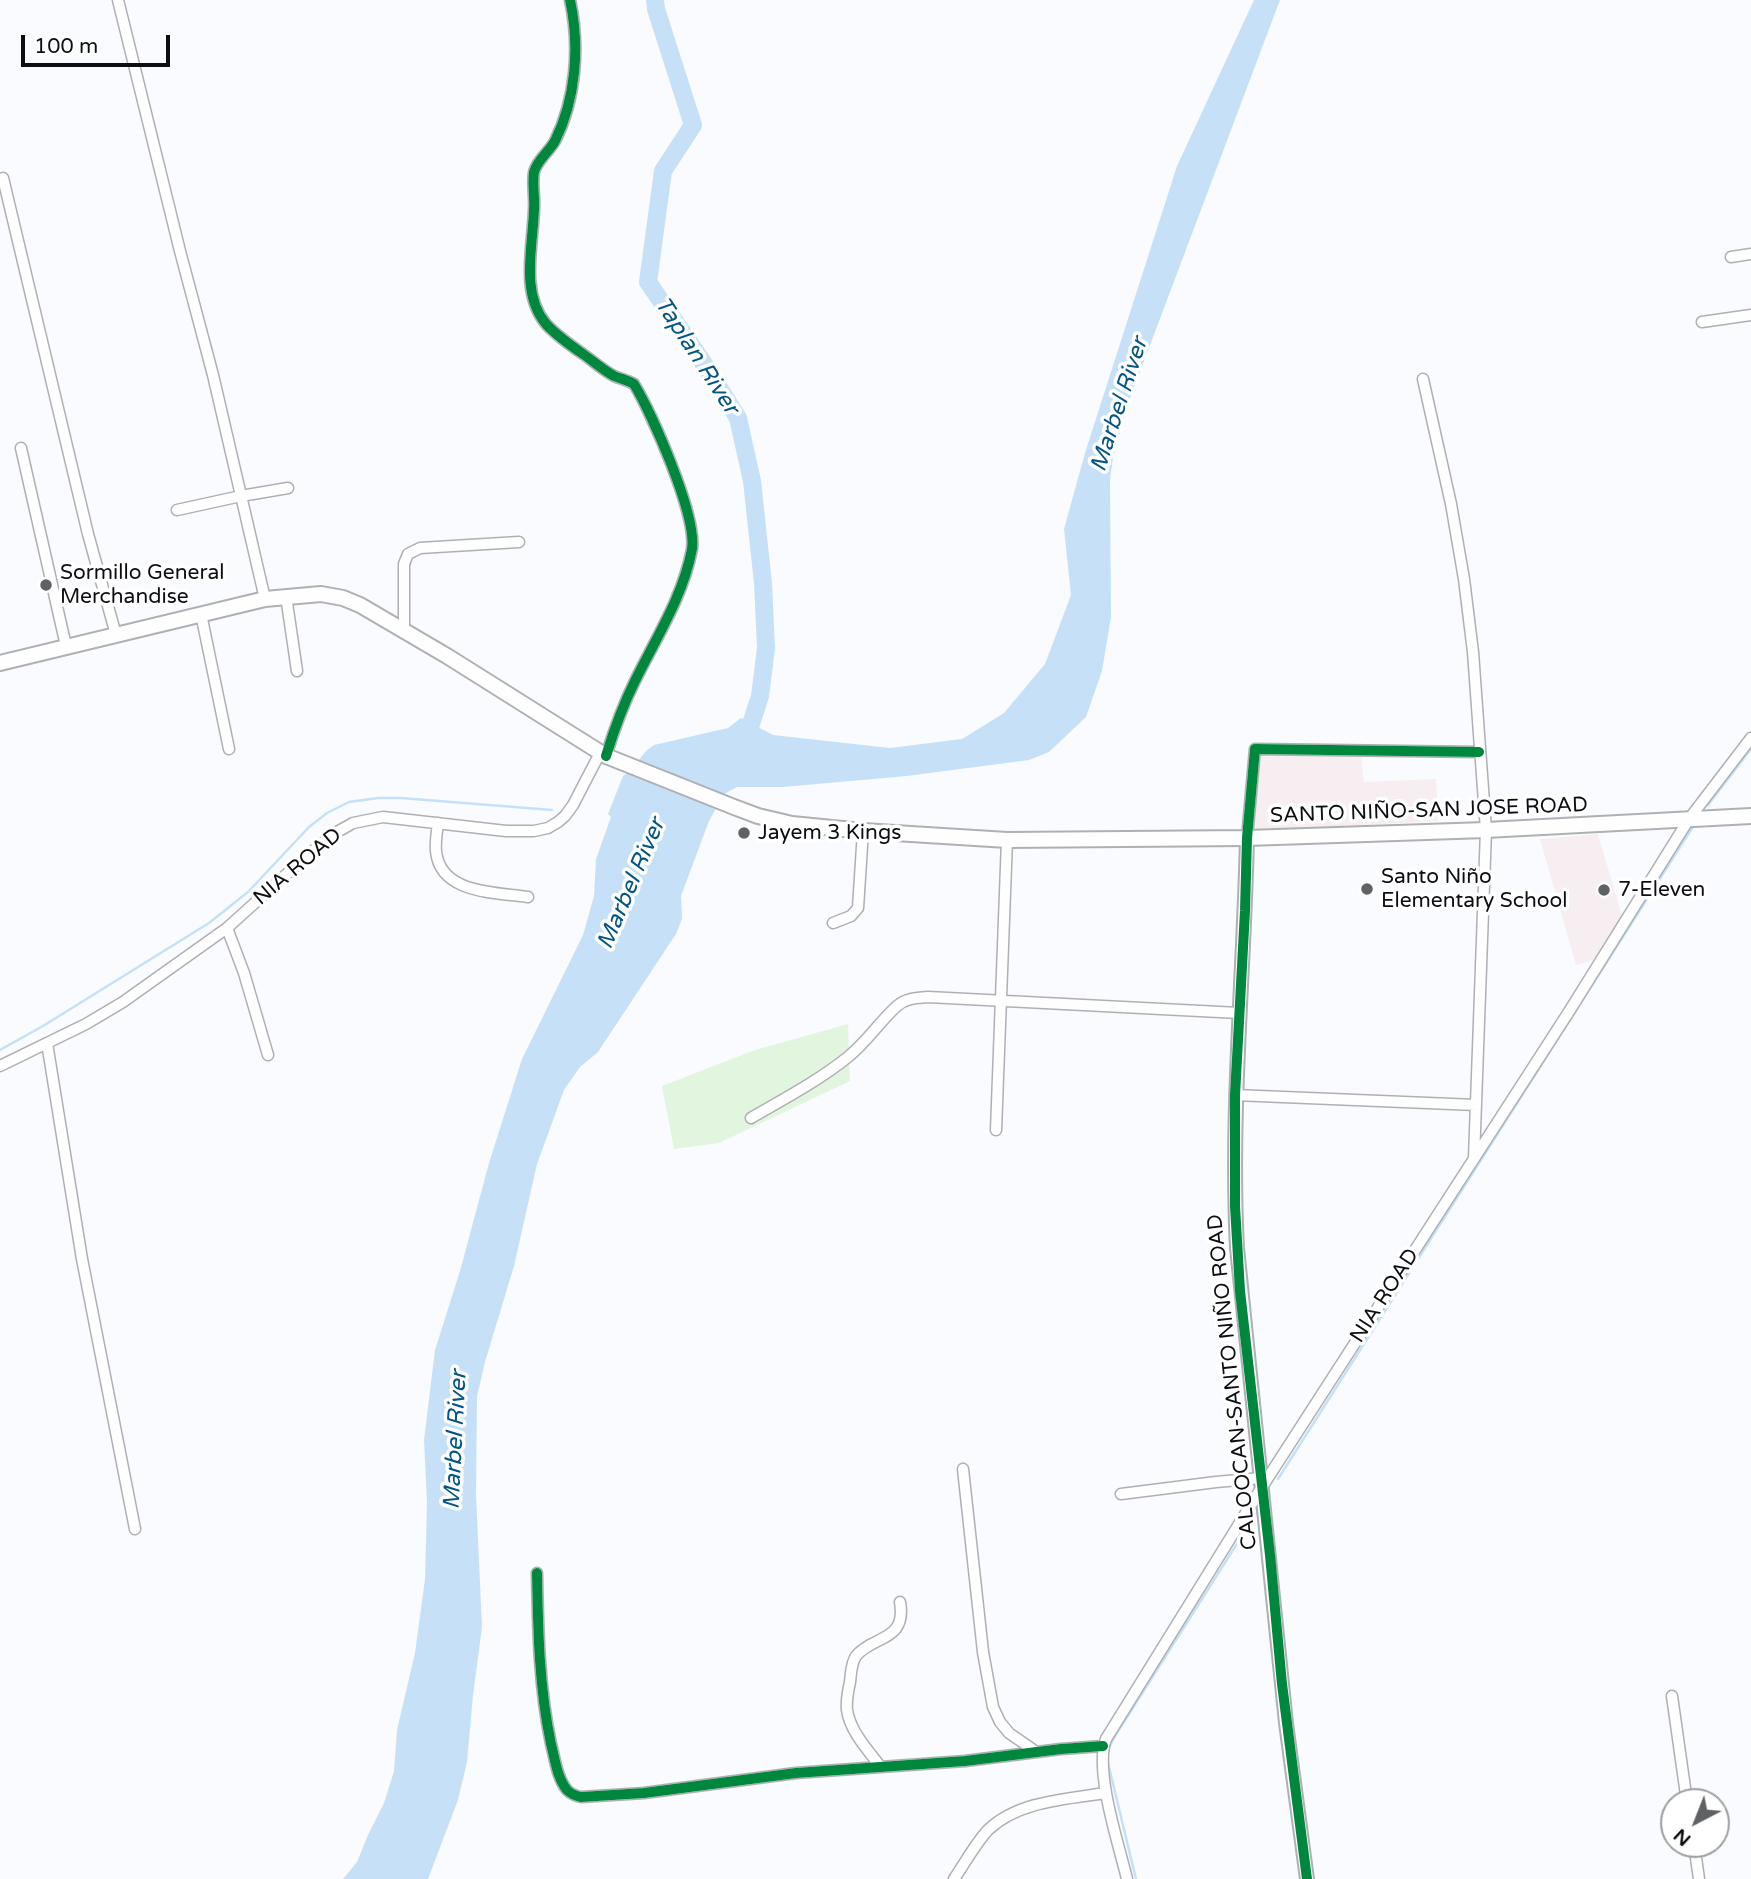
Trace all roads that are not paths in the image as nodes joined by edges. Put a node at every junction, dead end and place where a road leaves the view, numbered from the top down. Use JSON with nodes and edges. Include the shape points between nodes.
{"nodes":[{"id":1,"x":118,"y":0,"type":"edge"},
{"id":2,"x":570,"y":0,"type":"edge"},
{"id":3,"x":3,"y":178,"type":"dead end"},
{"id":4,"x":1751,"y":254,"type":"edge"},
{"id":5,"x":1731,"y":257,"type":"dead end"},
{"id":6,"x":1751,"y":315,"type":"edge"},
{"id":7,"x":1702,"y":322,"type":"dead end"},
{"id":8,"x":1423,"y":379,"type":"dead end"},
{"id":9,"x":21,"y":448,"type":"dead end"},
{"id":10,"x":288,"y":488,"type":"dead end"},
{"id":11,"x":241,"y":496,"type":"junction"},
{"id":12,"x":177,"y":510,"type":"dead end"},
{"id":13,"x":519,"y":542,"type":"dead end"},
{"id":14,"x":286,"y":596,"type":"junction"},
{"id":15,"x":265,"y":599,"type":"junction"},
{"id":16,"x":201,"y":614,"type":"junction"},
{"id":17,"x":404,"y":630,"type":"junction"},
{"id":18,"x":116,"y":635,"type":"junction"},
{"id":19,"x":66,"y":646,"type":"junction"},
{"id":20,"x":0,"y":663,"type":"edge"},
{"id":21,"x":297,"y":671,"type":"dead end"},
{"id":22,"x":1751,"y":738,"type":"edge"},
{"id":23,"x":229,"y":748,"type":"dead end"},
{"id":24,"x":1479,"y":752,"type":"junction"},
{"id":25,"x":603,"y":754,"type":"junction"},
{"id":26,"x":1751,"y":816,"type":"edge"},
{"id":27,"x":1689,"y":818,"type":"junction"},
{"id":28,"x":438,"y":823,"type":"junction"},
{"id":29,"x":1486,"y":830,"type":"junction"},
{"id":30,"x":863,"y":831,"type":"junction"},
{"id":31,"x":1247,"y":838,"type":"junction"},
{"id":32,"x":1007,"y":840,"type":"junction"},
{"id":33,"x":528,"y":897,"type":"dead end"},
{"id":34,"x":833,"y":923,"type":"dead end"},
{"id":35,"x":227,"y":928,"type":"junction"},
{"id":36,"x":1001,"y":1001,"type":"junction"},
{"id":37,"x":1239,"y":1013,"type":"junction"},
{"id":38,"x":47,"y":1043,"type":"junction"},
{"id":39,"x":268,"y":1055,"type":"dead end"},
{"id":40,"x":0,"y":1066,"type":"edge"},
{"id":41,"x":1235,"y":1095,"type":"junction"},
{"id":42,"x":1476,"y":1105,"type":"junction"},
{"id":43,"x":751,"y":1118,"type":"dead end"},
{"id":44,"x":996,"y":1130,"type":"dead end"},
{"id":45,"x":1474,"y":1158,"type":"junction"},
{"id":46,"x":963,"y":1469,"type":"dead end"},
{"id":47,"x":1261,"y":1482,"type":"junction"},
{"id":48,"x":1121,"y":1494,"type":"dead end"},
{"id":49,"x":135,"y":1529,"type":"dead end"},
{"id":50,"x":537,"y":1573,"type":"dead end"},
{"id":51,"x":900,"y":1602,"type":"dead end"},
{"id":52,"x":1672,"y":1696,"type":"dead end"},
{"id":53,"x":1103,"y":1746,"type":"junction"},
{"id":54,"x":1035,"y":1751,"type":"junction"},
{"id":55,"x":880,"y":1766,"type":"junction"},
{"id":56,"x":1685,"y":1788,"type":"edge"},
{"id":57,"x":1106,"y":1793,"type":"junction"},
{"id":58,"x":1696,"y":1858,"type":"edge"},
{"id":59,"x":954,"y":1879,"type":"edge"},
{"id":60,"x":1127,"y":1879,"type":"edge"},
{"id":61,"x":1307,"y":1879,"type":"edge"},
{"id":62,"x":1699,"y":1879,"type":"edge"}],
"edges":[{"from":1,"to":11,"type":"street"},
{"from":2,"to":25,"type":"street","name":"NIA ROAD","via":[[575,21],[573,85],[554,143],[534,174],[533,298],[539,315],[571,346],[634,384],[676,477],[690,518],[692,546],[668,619]]},
{"from":3,"to":18,"type":"street"},
{"from":4,"to":5,"type":"street"},
{"from":6,"to":7,"type":"street"},
{"from":8,"to":24,"type":"street","via":[[1464,579]]},
{"from":9,"to":19,"type":"street"},
{"from":10,"to":11,"type":"street"},
{"from":11,"to":12,"type":"street"},
{"from":11,"to":15,"type":"street"},
{"from":13,"to":17,"type":"street","via":[[420,548],[408,554]]},
{"from":14,"to":15,"type":"main road","name":"SANTO NIÑO-SAN JOSE ROAD"},
{"from":14,"to":17,"type":"main road","name":"SANTO NIÑO-SAN JOSE ROAD","via":[[343,598]]},
{"from":14,"to":21,"type":"street"},
{"from":15,"to":16,"type":"main road","name":"SANTO NIÑO-SAN JOSE ROAD"},
{"from":16,"to":18,"type":"main road","name":"SANTO NIÑO-SAN JOSE ROAD"},
{"from":16,"to":23,"type":"street"},
{"from":17,"to":25,"type":"main road","name":"SANTO NIÑO-SAN JOSE ROAD"},
{"from":18,"to":19,"type":"main road","name":"SANTO NIÑO-SAN JOSE ROAD"},
{"from":19,"to":20,"type":"main road","name":"SANTO NIÑO-SAN JOSE ROAD"},
{"from":22,"to":27,"type":"street","name":"NIA ROAD"},
{"from":24,"to":29,"type":"street"},
{"from":24,"to":31,"type":"street","via":[[1255,749]]},
{"from":25,"to":28,"type":"street","name":"NIA ROAD","via":[[573,805],[548,828],[520,832]]},
{"from":25,"to":30,"type":"main road","name":"SANTO NIÑO-SAN JOSE ROAD","via":[[758,816]]},
{"from":26,"to":27,"type":"main road","name":"SANTO NIÑO-SAN JOSE ROAD"},
{"from":27,"to":29,"type":"main road","name":"SANTO NIÑO-SAN JOSE ROAD"},
{"from":27,"to":45,"type":"street","name":"NIA ROAD"},
{"from":28,"to":33,"type":"street","via":[[436,854],[452,880],[467,888]]},
{"from":28,"to":35,"type":"street","name":"NIA ROAD","via":[[383,817],[353,823],[309,854]]},
{"from":29,"to":31,"type":"main road","name":"SANTO NIÑO-SAN JOSE ROAD"},
{"from":29,"to":42,"type":"street"},
{"from":30,"to":32,"type":"main road","name":"SANTO NIÑO-SAN JOSE ROAD"},
{"from":30,"to":34,"type":"street","via":[[858,908]]},
{"from":31,"to":32,"type":"main road","name":"SANTO NIÑO-SAN JOSE ROAD"},
{"from":31,"to":37,"type":"street","name":"CALOOCAN-SANTO NIÑO ROAD"},
{"from":32,"to":36,"type":"street"},
{"from":35,"to":38,"type":"street","name":"NIA ROAD","via":[[107,1013]]},
{"from":35,"to":39,"type":"street"},
{"from":36,"to":37,"type":"street"},
{"from":36,"to":43,"type":"street","via":[[910,998],[831,1070]]},
{"from":36,"to":44,"type":"street"},
{"from":37,"to":41,"type":"street","name":"CALOOCAN-SANTO NIÑO ROAD"},
{"from":38,"to":40,"type":"street","name":"NIA ROAD"},
{"from":38,"to":49,"type":"street","via":[[82,1259]]},
{"from":41,"to":42,"type":"street"},
{"from":41,"to":47,"type":"street","name":"CALOOCAN-SANTO NIÑO ROAD","via":[[1234,1206]]},
{"from":42,"to":45,"type":"street"},
{"from":45,"to":47,"type":"street","name":"NIA ROAD"},
{"from":46,"to":54,"type":"street","via":[[993,1707],[1009,1733]]},
{"from":47,"to":48,"type":"street","via":[[1216,1482]]},
{"from":47,"to":53,"type":"street","name":"NIA ROAD"},
{"from":47,"to":61,"type":"street","name":"CALOOCAN-SANTO NIÑO ROAD"},
{"from":50,"to":55,"type":"street","via":[[542,1697],[556,1767],[574,1795],[644,1793]]},
{"from":51,"to":55,"type":"street","via":[[897,1627],[856,1656],[846,1707],[860,1740]]},
{"from":52,"to":56,"type":"street"},
{"from":53,"to":54,"type":"street"},
{"from":53,"to":57,"type":"street"},
{"from":54,"to":55,"type":"street"},
{"from":57,"to":59,"type":"street","via":[[1031,1807],[998,1821]]},
{"from":57,"to":60,"type":"street"},
{"from":58,"to":62,"type":"street"}]}
